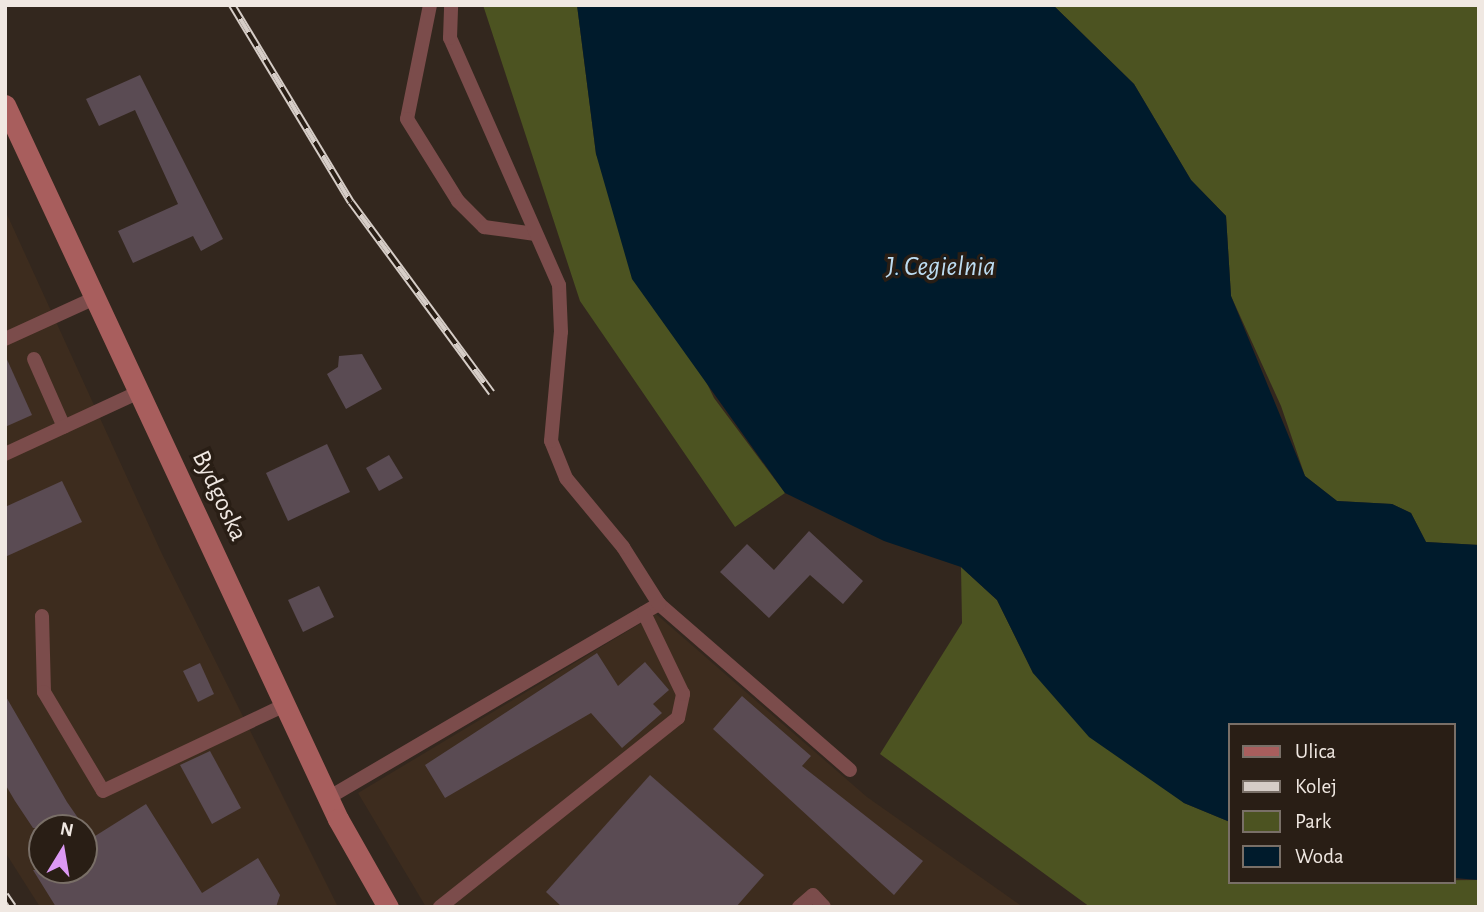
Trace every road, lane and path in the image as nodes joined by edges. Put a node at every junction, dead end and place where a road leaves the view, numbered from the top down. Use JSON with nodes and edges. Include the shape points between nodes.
{"nodes":[{"id":1,"x":430,"y":5,"type":"edge"},
{"id":2,"x":451,"y":5,"type":"edge"},
{"id":3,"x":450,"y":38,"type":"junction"},
{"id":4,"x":5,"y":105,"type":"edge"},
{"id":5,"x":536,"y":234,"type":"junction"},
{"id":6,"x":95,"y":298,"type":"junction"},
{"id":7,"x":5,"y":339,"type":"edge"},
{"id":8,"x":34,"y":359,"type":"dead end"},
{"id":9,"x":139,"y":392,"type":"junction"},
{"id":10,"x":64,"y":427,"type":"junction"},
{"id":11,"x":5,"y":454,"type":"edge"},
{"id":12,"x":659,"y":604,"type":"junction"},
{"id":13,"x":644,"y":613,"type":"junction"},
{"id":14,"x":42,"y":616,"type":"dead end"},
{"id":15,"x":285,"y":705,"type":"junction"},
{"id":16,"x":850,"y":770,"type":"dead end"},
{"id":17,"x":328,"y":798,"type":"junction"},
{"id":18,"x":386,"y":906,"type":"edge"},
{"id":19,"x":440,"y":907,"type":"edge"},
{"id":20,"x":799,"y":907,"type":"edge"},
{"id":21,"x":824,"y":907,"type":"edge"}],
"edges":[{"from":1,"to":3,"type":"lane"},
{"from":1,"to":5,"type":"lane","via":[[407,119],[458,201],[484,227]]},
{"from":2,"to":3,"type":"lane"},
{"from":3,"to":5,"type":"lane"},
{"from":4,"to":6,"type":"street","name":"Bydgoska"},
{"from":5,"to":12,"type":"lane","via":[[559,285],[561,332],[551,441],[566,478],[623,547]]},
{"from":6,"to":7,"type":"lane"},
{"from":6,"to":9,"type":"street","name":"Bydgoska"},
{"from":8,"to":10,"type":"lane"},
{"from":9,"to":10,"type":"lane"},
{"from":9,"to":15,"type":"street","name":"Bydgoska"},
{"from":10,"to":11,"type":"lane"},
{"from":12,"to":13,"type":"lane"},
{"from":12,"to":16,"type":"lane"},
{"from":13,"to":17,"type":"lane"},
{"from":13,"to":19,"type":"lane","via":[[683,694],[678,718]]},
{"from":14,"to":15,"type":"lane","via":[[44,692],[103,791]]},
{"from":15,"to":17,"type":"street","name":"Bydgoska"},
{"from":17,"to":18,"type":"street","name":"Bydgoska"},
{"from":20,"to":21,"type":"lane","via":[[813,895]]}]}
